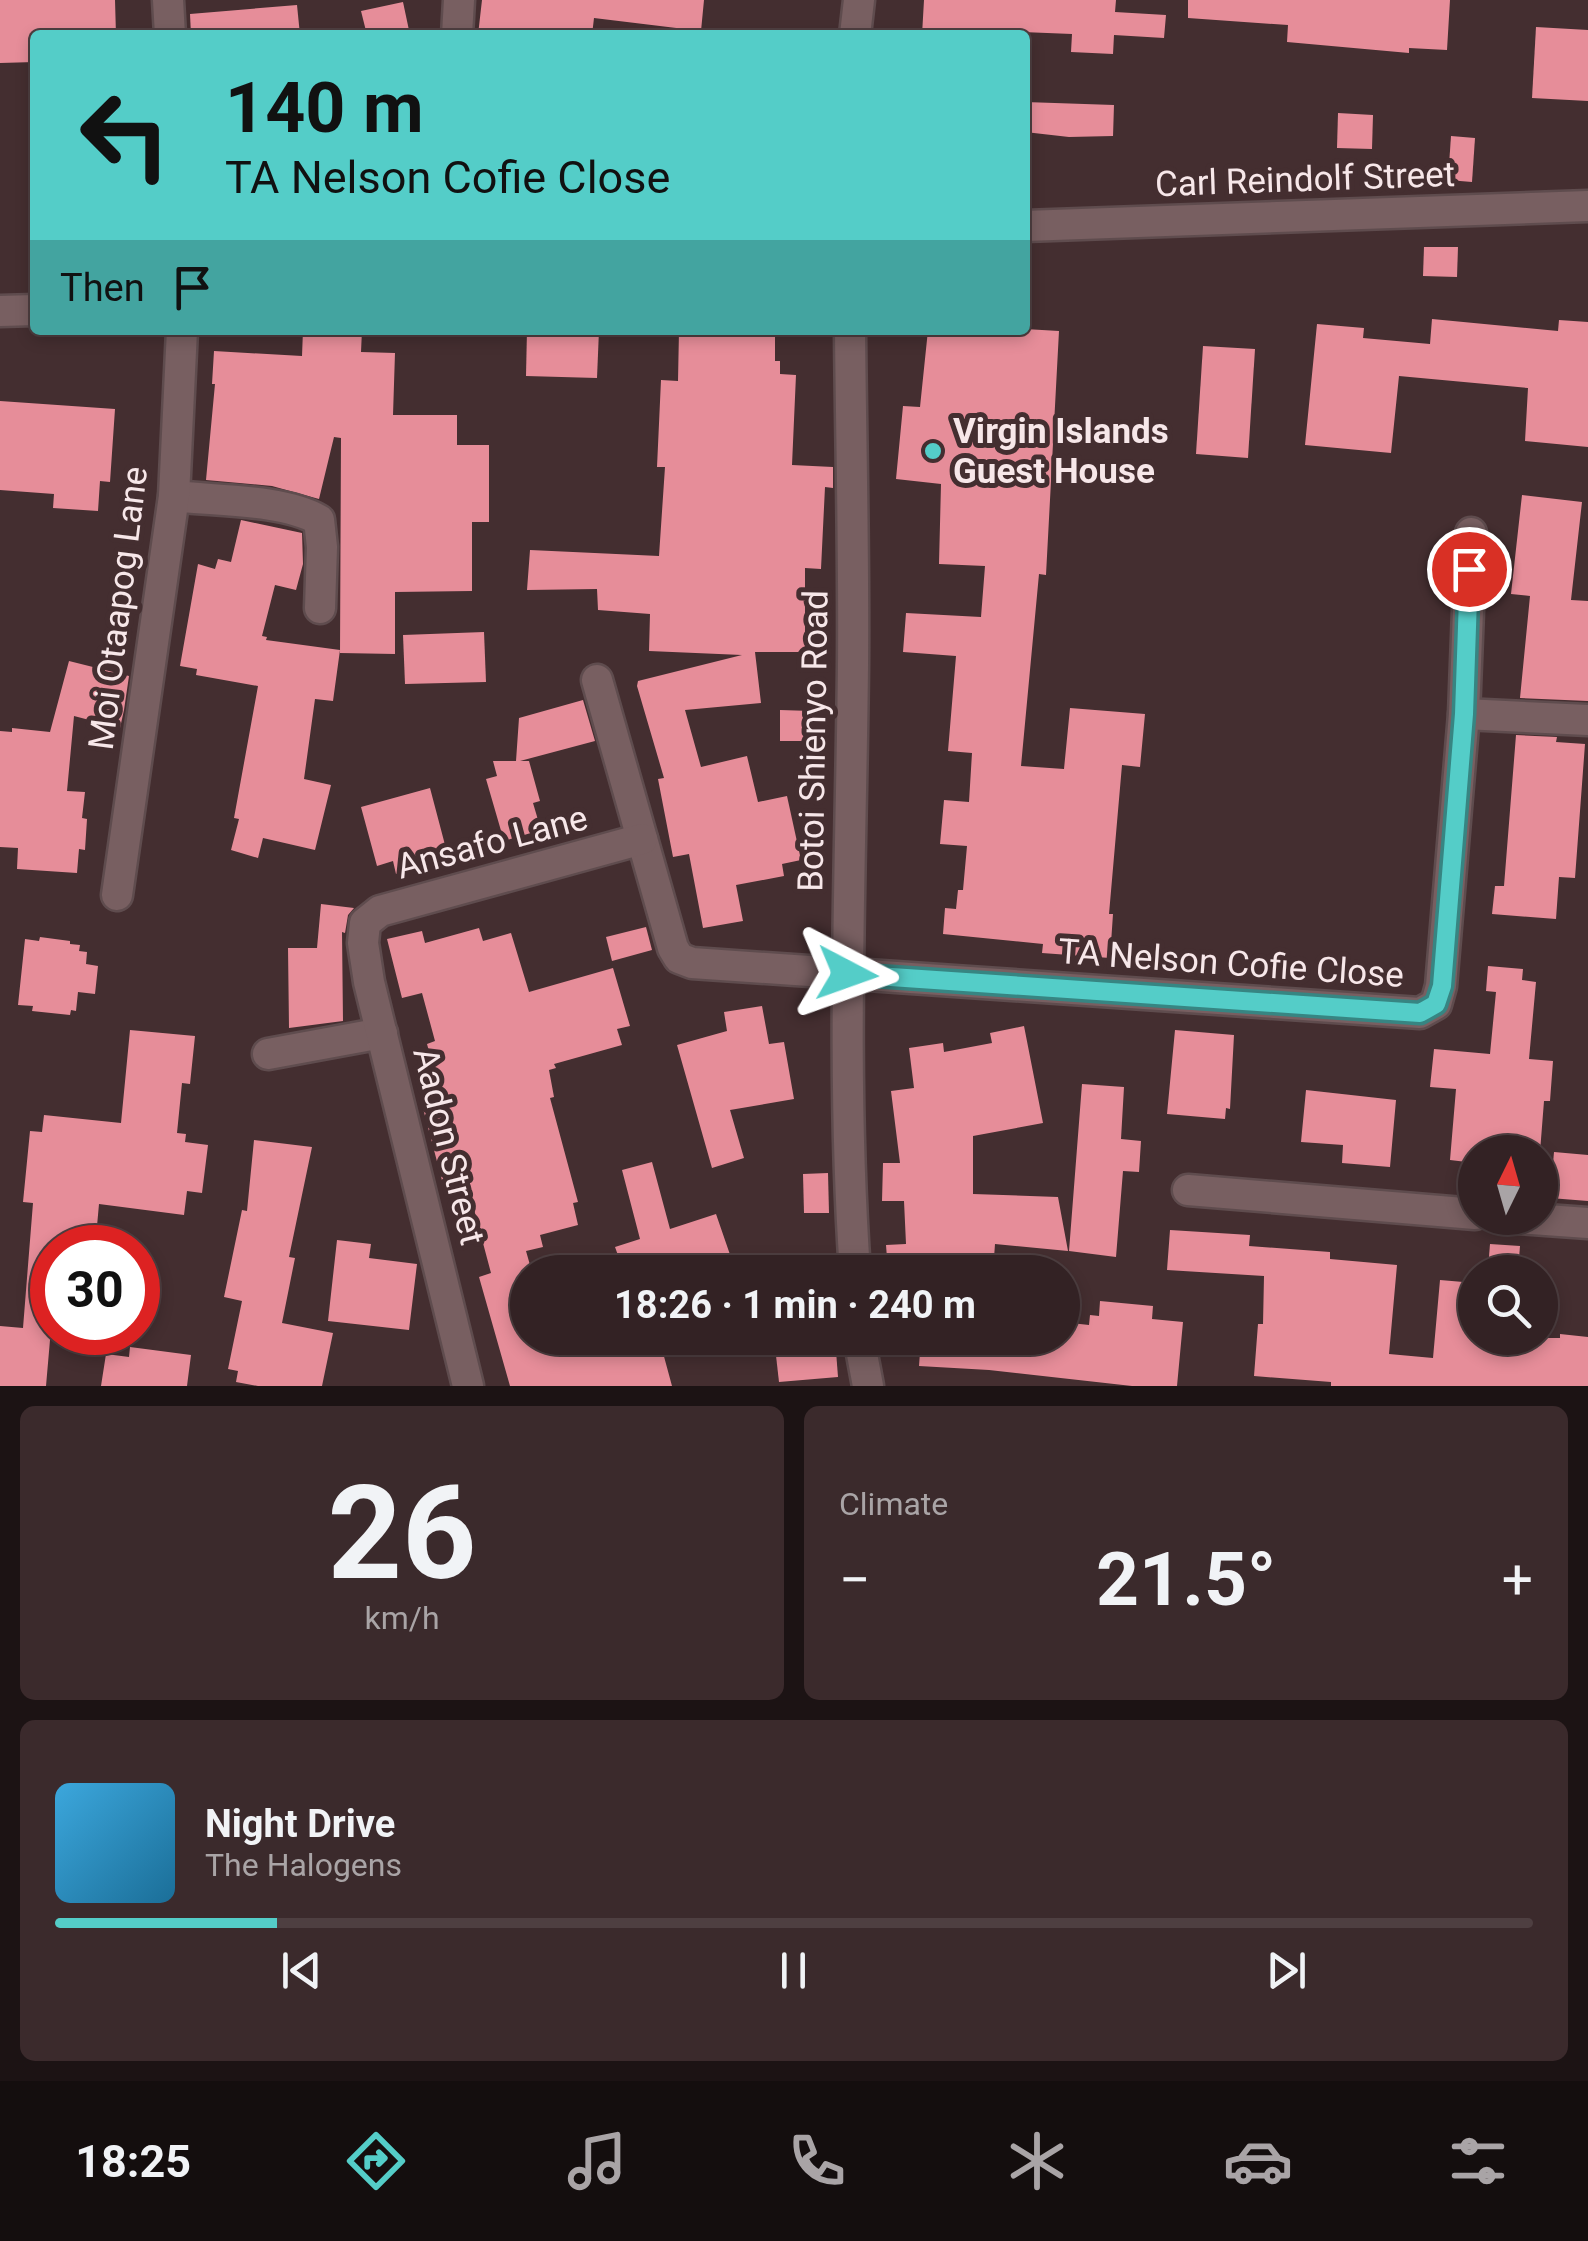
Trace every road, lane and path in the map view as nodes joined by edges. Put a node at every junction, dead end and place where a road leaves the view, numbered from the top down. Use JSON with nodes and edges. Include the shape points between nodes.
{"nodes":[{"id":1,"x":168,"y":0,"type":"edge"},
{"id":2,"x":459,"y":0,"type":"edge"},
{"id":3,"x":859,"y":0,"type":"edge"},
{"id":4,"x":170,"y":30,"type":"edge"},
{"id":5,"x":457,"y":30,"type":"edge"},
{"id":6,"x":856,"y":30,"type":"edge"},
{"id":7,"x":1588,"y":206,"type":"edge"},
{"id":8,"x":1030,"y":226,"type":"edge"},
{"id":9,"x":30,"y":310,"type":"edge"},
{"id":10,"x":0,"y":311,"type":"edge"},
{"id":11,"x":182,"y":335,"type":"edge"},
{"id":12,"x":850,"y":335,"type":"edge"},
{"id":13,"x":174,"y":496,"type":"junction"},
{"id":14,"x":1470,"y":533,"type":"dead end"},
{"id":15,"x":320,"y":608,"type":"dead end"},
{"id":16,"x":596,"y":680,"type":"dead end"},
{"id":17,"x":1464,"y":714,"type":"junction"},
{"id":18,"x":1588,"y":720,"type":"edge"},
{"id":19,"x":642,"y":840,"type":"junction"},
{"id":20,"x":117,"y":895,"type":"dead end"},
{"id":21,"x":366,"y":923,"type":"joint"},
{"id":22,"x":847,"y":974,"type":"junction"},
{"id":23,"x":382,"y":1033,"type":"junction"},
{"id":24,"x":268,"y":1054,"type":"dead end"},
{"id":25,"x":1188,"y":1190,"type":"dead end"},
{"id":26,"x":1458,"y":1213,"type":"edge"},
{"id":27,"x":1558,"y":1221,"type":"edge"},
{"id":28,"x":1588,"y":1223,"type":"edge"},
{"id":29,"x":854,"y":1255,"type":"edge"},
{"id":30,"x":862,"y":1355,"type":"edge"},
{"id":31,"x":468,"y":1386,"type":"edge"},
{"id":32,"x":868,"y":1386,"type":"edge"}],
"edges":[{"from":1,"to":4,"type":"street"},
{"from":2,"to":5,"type":"street"},
{"from":3,"to":6,"type":"street"},
{"from":7,"to":8,"type":"street","name":"Carl Reindolf Street"},
{"from":9,"to":10,"type":"street"},
{"from":11,"to":13,"type":"street","name":"Moi Otaapog Lane"},
{"from":12,"to":22,"type":"street","name":"Botoi Shienyo Road"},
{"from":13,"to":15,"type":"street","via":[[286,508],[319,520]]},
{"from":13,"to":20,"type":"street","name":"Moi Otaapog Lane"},
{"from":14,"to":17,"type":"street","name":"TA Nelson Cofie Close"},
{"from":16,"to":19,"type":"street"},
{"from":17,"to":18,"type":"street"},
{"from":17,"to":22,"type":"street","name":"TA Nelson Cofie Close","via":[[1442,986],[1436,1004],[1420,1013]]},
{"from":19,"to":21,"type":"street","name":"Ansafo Lane","via":[[380,911]]},
{"from":19,"to":22,"type":"street","via":[[678,958]]},
{"from":21,"to":23,"type":"street","name":"Aadon Street","via":[[363,943]]},
{"from":22,"to":29,"type":"street","name":"Botoi Shienyo Road"},
{"from":23,"to":24,"type":"street"},
{"from":23,"to":31,"type":"street","name":"Aadon Street"},
{"from":25,"to":26,"type":"street"},
{"from":27,"to":28,"type":"street"},
{"from":30,"to":32,"type":"street"}]}
